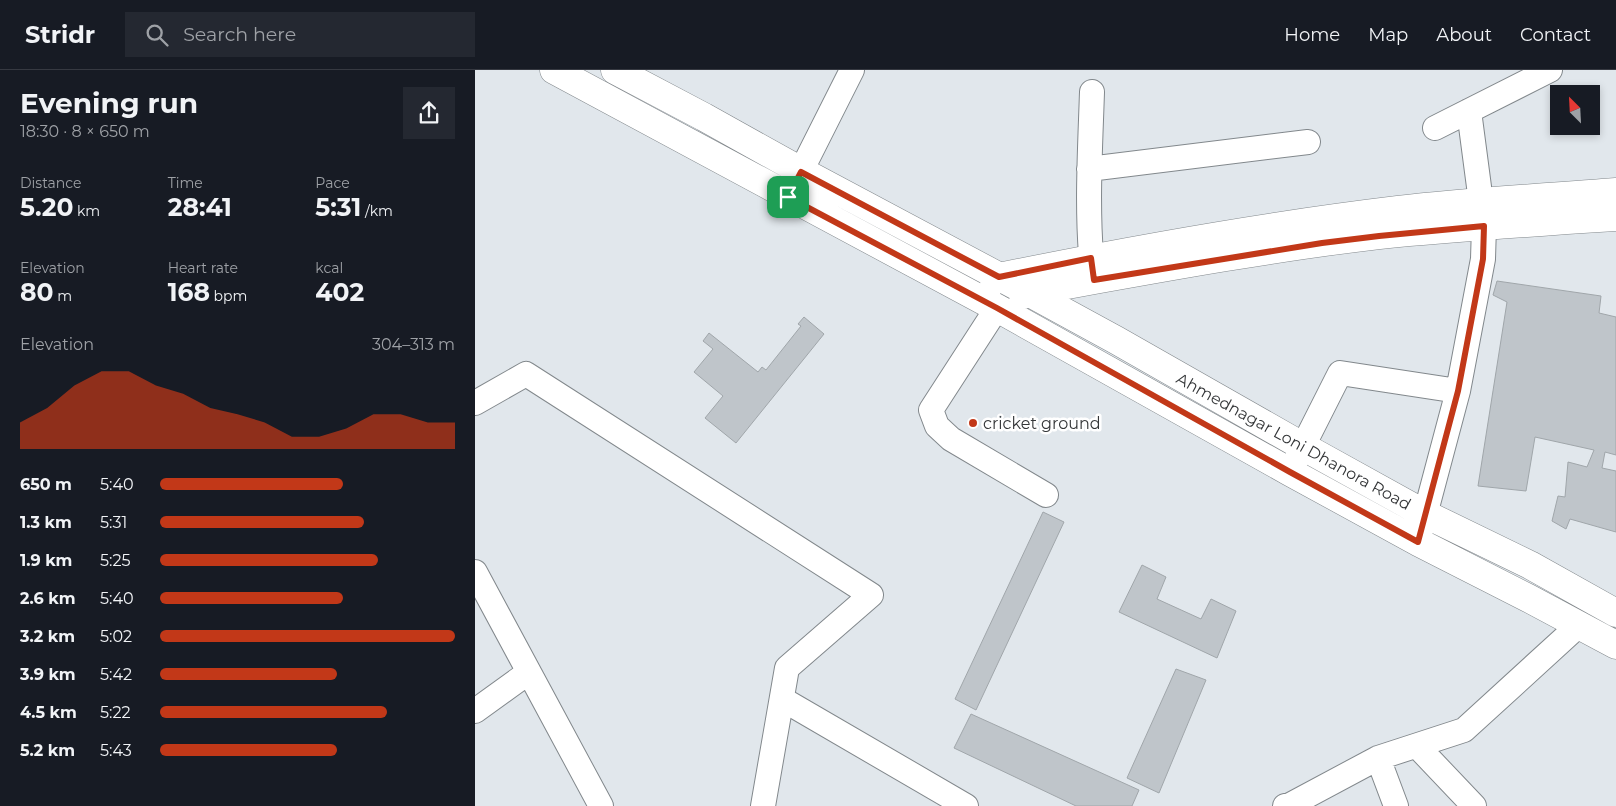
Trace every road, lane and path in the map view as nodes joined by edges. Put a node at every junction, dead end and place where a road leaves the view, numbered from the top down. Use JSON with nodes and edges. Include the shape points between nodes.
{"nodes":[{"id":1,"x":555,"y":70,"type":"edge"},
{"id":2,"x":615,"y":70,"type":"edge"},
{"id":3,"x":852,"y":70,"type":"edge"},
{"id":4,"x":1550,"y":70,"type":"edge"},
{"id":5,"x":1092,"y":92,"type":"dead end"},
{"id":6,"x":1469,"y":111,"type":"junction"},
{"id":7,"x":1435,"y":128,"type":"dead end"},
{"id":8,"x":1308,"y":142,"type":"dead end"},
{"id":9,"x":1089,"y":169,"type":"junction"},
{"id":10,"x":801,"y":172,"type":"junction"},
{"id":11,"x":1616,"y":192,"type":"edge"},
{"id":12,"x":788,"y":197,"type":"junction"},
{"id":13,"x":1482,"y":214,"type":"junction"},
{"id":14,"x":1616,"y":217,"type":"edge"},
{"id":15,"x":1092,"y":269,"type":"junction"},
{"id":16,"x":999,"y":277,"type":"junction"},
{"id":17,"x":1028,"y":292,"type":"junction"},
{"id":18,"x":986,"y":302,"type":"junction"},
{"id":19,"x":1458,"y":391,"type":"junction"},
{"id":20,"x":475,"y":403,"type":"edge"},
{"id":21,"x":1304,"y":447,"type":"junction"},
{"id":22,"x":1290,"y":472,"type":"junction"},
{"id":23,"x":1047,"y":496,"type":"dead end"},
{"id":24,"x":1425,"y":514,"type":"junction"},
{"id":25,"x":1418,"y":542,"type":"junction"},
{"id":26,"x":475,"y":572,"type":"edge"},
{"id":27,"x":1616,"y":613,"type":"edge"},
{"id":28,"x":1579,"y":625,"type":"junction"},
{"id":29,"x":1616,"y":645,"type":"edge"},
{"id":30,"x":529,"y":672,"type":"junction"},
{"id":31,"x":782,"y":699,"type":"junction"},
{"id":32,"x":475,"y":711,"type":"edge"},
{"id":33,"x":1417,"y":746,"type":"junction"},
{"id":34,"x":1378,"y":758,"type":"junction"},
{"id":35,"x":601,"y":806,"type":"edge"},
{"id":36,"x":763,"y":806,"type":"edge"},
{"id":37,"x":966,"y":806,"type":"edge"},
{"id":38,"x":1285,"y":806,"type":"edge"},
{"id":39,"x":1396,"y":806,"type":"edge"},
{"id":40,"x":1474,"y":806,"type":"edge"}],
"edges":[{"from":1,"to":12,"type":"main road","name":"Ahmednagar Loni Dhanora Road"},
{"from":2,"to":10,"type":"main road","name":"Ahmednagar Loni Dhanora Road"},
{"from":3,"to":10,"type":"street"},
{"from":4,"to":6,"type":"street"},
{"from":5,"to":9,"type":"street"},
{"from":6,"to":7,"type":"street"},
{"from":6,"to":13,"type":"street"},
{"from":8,"to":9,"type":"street"},
{"from":9,"to":15,"type":"street"},
{"from":10,"to":12,"type":"street"},
{"from":10,"to":16,"type":"main road","name":"Ahmednagar Loni Dhanora Road"},
{"from":11,"to":13,"type":"main road"},
{"from":12,"to":18,"type":"main road","name":"Ahmednagar Loni Dhanora Road"},
{"from":13,"to":14,"type":"main road"},
{"from":13,"to":15,"type":"main road","via":[[1400,210],[1274,227]]},
{"from":13,"to":19,"type":"street","via":[[1483,259]]},
{"from":15,"to":16,"type":"main road"},
{"from":15,"to":17,"type":"main road"},
{"from":16,"to":17,"type":"main road","name":"Ahmednagar Loni Dhanora Road"},
{"from":16,"to":18,"type":"main road"},
{"from":17,"to":18,"type":"main road"},
{"from":17,"to":21,"type":"main road","name":"Ahmednagar Loni Dhanora Road"},
{"from":18,"to":22,"type":"main road","name":"Ahmednagar Loni Dhanora Road"},
{"from":18,"to":23,"type":"street","via":[[931,410],[937,426],[951,439]]},
{"from":19,"to":21,"type":"street","via":[[1340,374]]},
{"from":19,"to":24,"type":"street"},
{"from":20,"to":31,"type":"street","via":[[526,374],[871,595],[787,668]]},
{"from":21,"to":22,"type":"street"},
{"from":21,"to":24,"type":"main road","name":"Ahmednagar Loni Dhanora Road"},
{"from":22,"to":25,"type":"main road","name":"Ahmednagar Loni Dhanora Road"},
{"from":24,"to":25,"type":"street"},
{"from":24,"to":27,"type":"main road","name":"Ahmednagar Loni Dhanora Road","via":[[1530,565]]},
{"from":25,"to":28,"type":"main road","name":"Ahmednagar Loni Dhanora Road"},
{"from":26,"to":30,"type":"street"},
{"from":28,"to":29,"type":"main road","name":"Ahmednagar Loni Dhanora Road"},
{"from":28,"to":33,"type":"street","via":[[1464,730]]},
{"from":30,"to":32,"type":"street"},
{"from":30,"to":35,"type":"street"},
{"from":31,"to":36,"type":"street"},
{"from":31,"to":37,"type":"street"},
{"from":33,"to":34,"type":"street"},
{"from":33,"to":40,"type":"street"},
{"from":34,"to":38,"type":"street"},
{"from":34,"to":39,"type":"street"}]}
